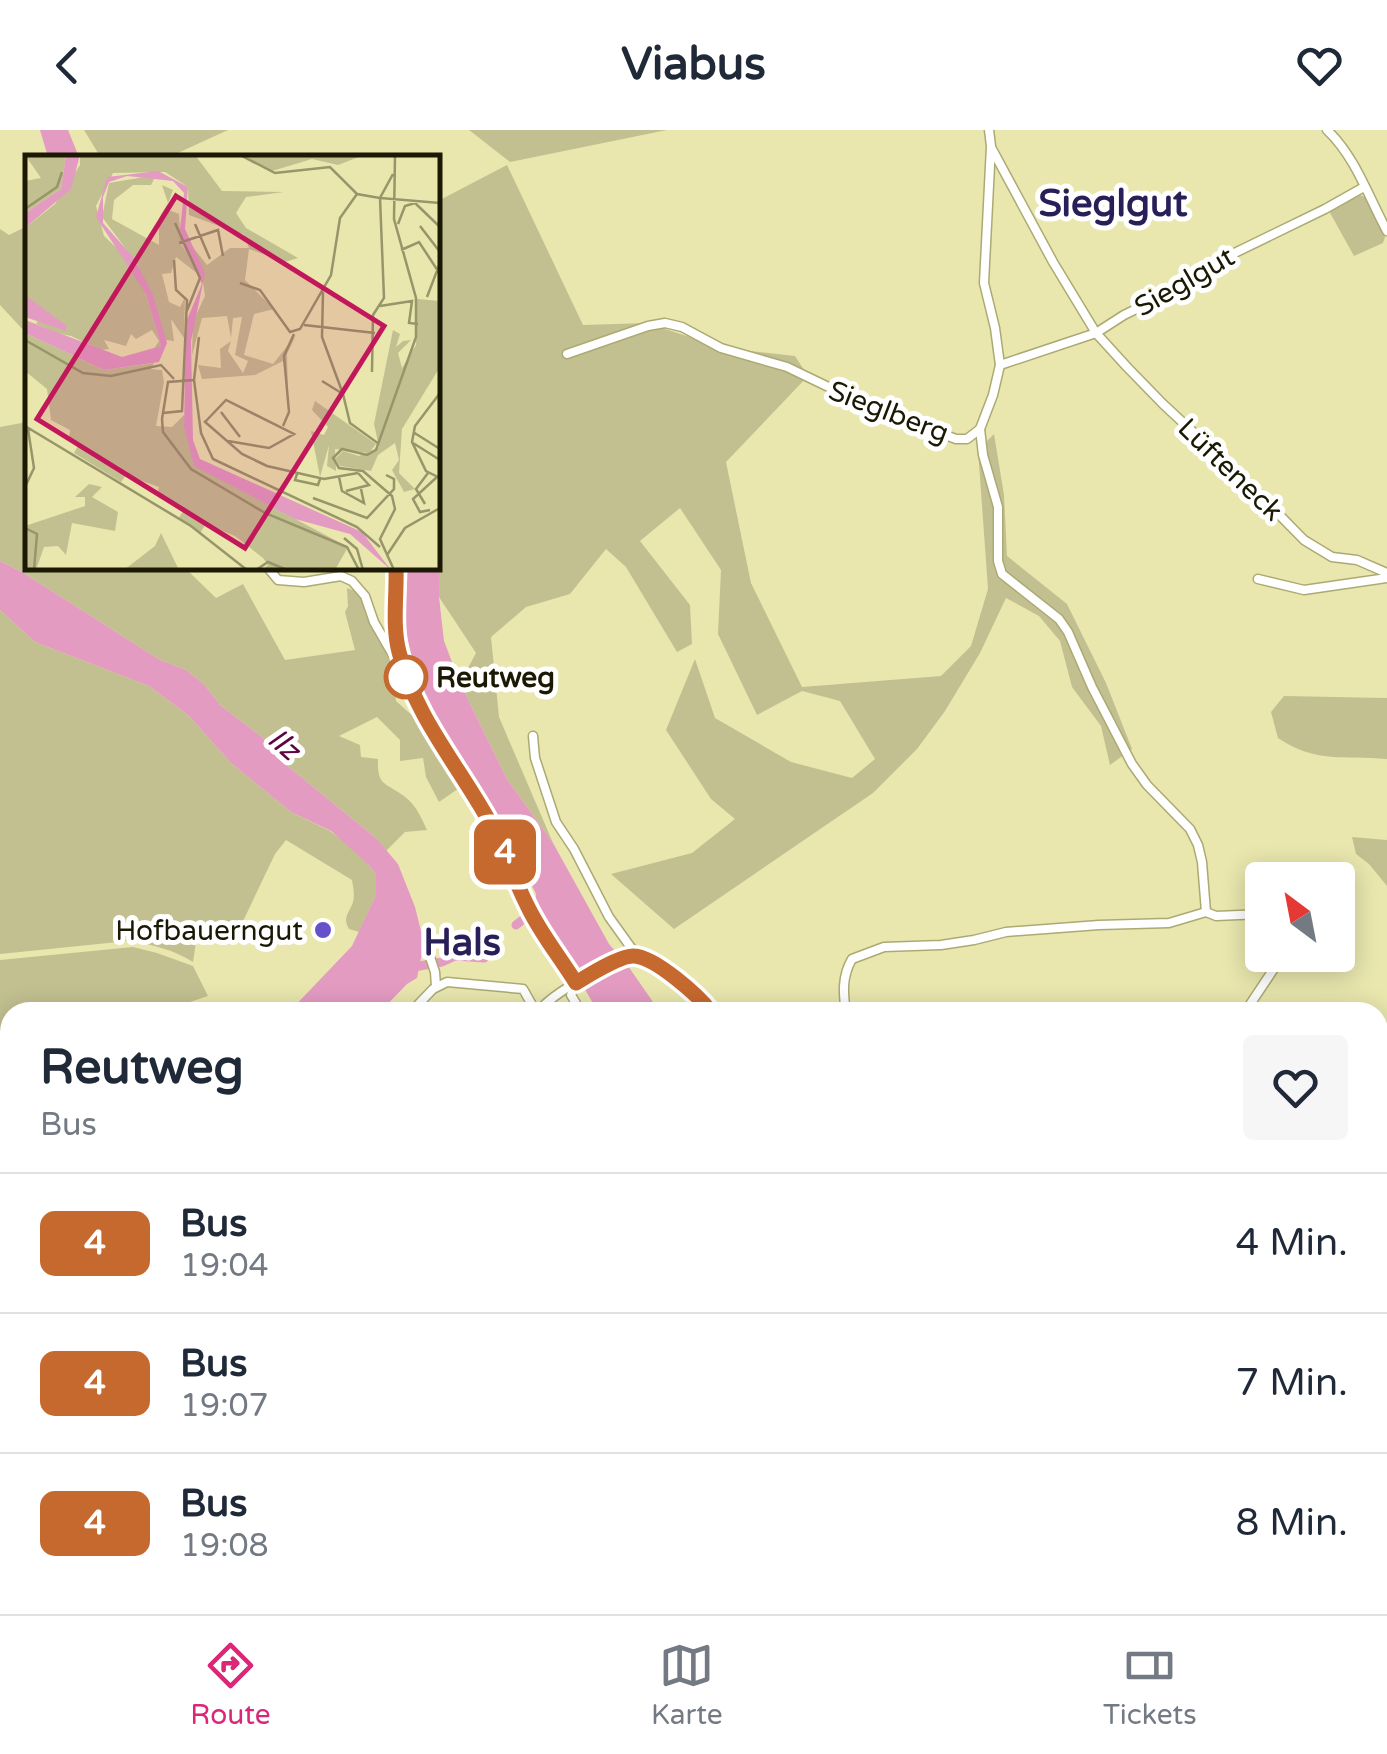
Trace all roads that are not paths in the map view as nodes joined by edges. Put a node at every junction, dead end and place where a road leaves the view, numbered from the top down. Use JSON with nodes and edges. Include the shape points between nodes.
{"nodes":[{"id":1,"x":989,"y":130,"type":"edge"},
{"id":2,"x":1327,"y":130,"type":"edge"},
{"id":3,"x":991,"y":146,"type":"junction"},
{"id":4,"x":1364,"y":187,"type":"junction"},
{"id":5,"x":1387,"y":231,"type":"edge"},
{"id":6,"x":1096,"y":333,"type":"junction"},
{"id":7,"x":568,"y":354,"type":"dead end"},
{"id":8,"x":1000,"y":364,"type":"junction"},
{"id":9,"x":980,"y":429,"type":"junction"},
{"id":10,"x":270,"y":570,"type":"edge"},
{"id":11,"x":396,"y":570,"type":"edge"},
{"id":12,"x":340,"y":572,"type":"edge"},
{"id":13,"x":1387,"y":576,"type":"edge"},
{"id":14,"x":1258,"y":579,"type":"dead end"},
{"id":15,"x":406,"y":677,"type":"junction"},
{"id":16,"x":533,"y":736,"type":"dead end"},
{"id":17,"x":1206,"y":912,"type":"junction"},
{"id":18,"x":1245,"y":915,"type":"edge"},
{"id":19,"x":430,"y":955,"type":"dead end"},
{"id":20,"x":637,"y":956,"type":"junction"},
{"id":21,"x":1272,"y":972,"type":"edge"},
{"id":22,"x":576,"y":983,"type":"junction"},
{"id":23,"x":436,"y":986,"type":"junction"},
{"id":24,"x":421,"y":1002,"type":"edge"},
{"id":25,"x":531,"y":1002,"type":"edge"},
{"id":26,"x":546,"y":1002,"type":"edge"},
{"id":27,"x":575,"y":1002,"type":"edge"},
{"id":28,"x":703,"y":1002,"type":"edge"},
{"id":29,"x":845,"y":1002,"type":"edge"},
{"id":30,"x":1252,"y":1002,"type":"edge"}],
"edges":[{"from":1,"to":3,"type":"street","name":"Sieglberg"},
{"from":2,"to":4,"type":"street"},
{"from":3,"to":6,"type":"street","name":"Lüfteneck"},
{"from":3,"to":8,"type":"street","name":"Sieglberg","via":[[984,283]]},
{"from":4,"to":5,"type":"street"},
{"from":4,"to":6,"type":"street","name":"Sieglgut","via":[[1214,263]]},
{"from":6,"to":8,"type":"street","name":"Sieglgut"},
{"from":6,"to":13,"type":"street","name":"Lüfteneck","via":[[1304,540]]},
{"from":7,"to":9,"type":"street","name":"Sieglberg","via":[[666,323],[956,439]]},
{"from":8,"to":9,"type":"street","name":"Sieglberg"},
{"from":9,"to":17,"type":"street","via":[[998,507],[1002,574],[1059,619],[1132,764],[1190,829],[1202,862]]},
{"from":10,"to":12,"type":"street","via":[[278,580],[304,582]]},
{"from":11,"to":15,"type":"street","via":[[396,632]]},
{"from":12,"to":15,"type":"street","via":[[365,596]]},
{"from":13,"to":14,"type":"street","name":"Lüfteneck","via":[[1304,590]]},
{"from":15,"to":22,"type":"street","via":[[489,822],[536,922]]},
{"from":16,"to":20,"type":"street","via":[[556,822]]},
{"from":17,"to":18,"type":"street"},
{"from":17,"to":29,"type":"street","via":[[1169,923],[884,947],[852,958]]},
{"from":19,"to":23,"type":"street"},
{"from":20,"to":22,"type":"street"},
{"from":20,"to":28,"type":"street"},
{"from":21,"to":30,"type":"street"},
{"from":22,"to":26,"type":"street"},
{"from":22,"to":27,"type":"street","via":[[570,995]]},
{"from":23,"to":24,"type":"street"},
{"from":23,"to":25,"type":"street","via":[[523,989]]}]}
